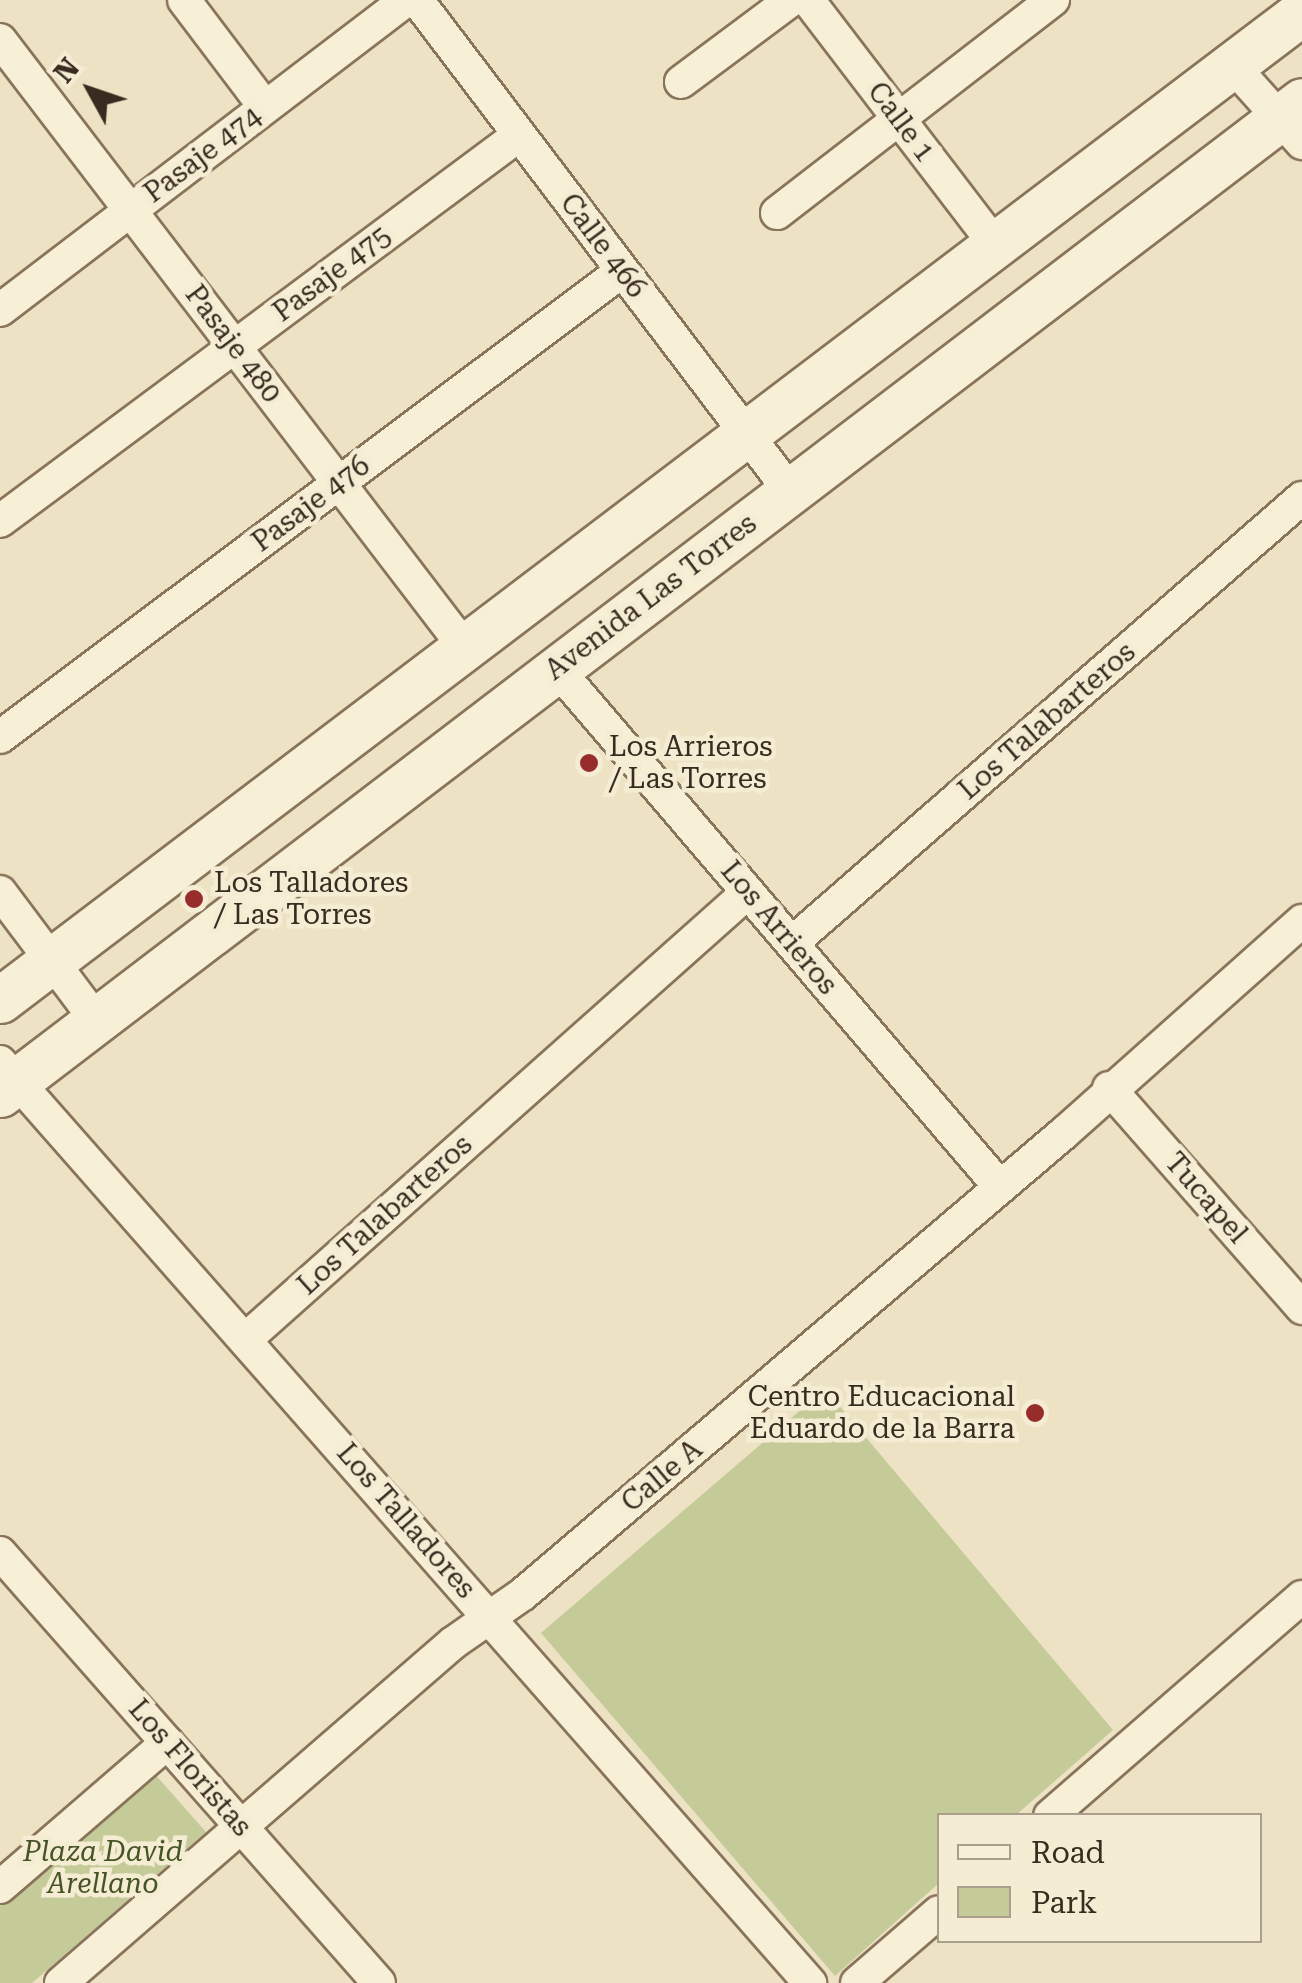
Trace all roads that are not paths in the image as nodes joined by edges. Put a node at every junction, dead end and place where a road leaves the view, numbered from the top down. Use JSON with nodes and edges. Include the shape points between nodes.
{"nodes":[{"id":1,"x":184,"y":0,"type":"edge"},
{"id":2,"x":406,"y":0,"type":"edge"},
{"id":3,"x":417,"y":0,"type":"edge"},
{"id":4,"x":791,"y":0,"type":"edge"},
{"id":5,"x":808,"y":0,"type":"edge"},
{"id":6,"x":1052,"y":0,"type":"edge"},
{"id":7,"x":1302,"y":12,"type":"edge"},
{"id":8,"x":0,"y":40,"type":"edge"},
{"id":9,"x":1232,"y":65,"type":"junction"},
{"id":10,"x":682,"y":82,"type":"dead end"},
{"id":11,"x":265,"y":107,"type":"junction"},
{"id":12,"x":897,"y":117,"type":"junction"},
{"id":13,"x":1295,"y":120,"type":"edge"},
{"id":14,"x":519,"y":134,"type":"junction"},
{"id":15,"x":130,"y":210,"type":"junction"},
{"id":16,"x":777,"y":213,"type":"dead end"},
{"id":17,"x":995,"y":244,"type":"junction"},
{"id":18,"x":622,"y":271,"type":"junction"},
{"id":19,"x":0,"y":310,"type":"edge"},
{"id":20,"x":235,"y":346,"type":"junction"},
{"id":21,"x":746,"y":434,"type":"junction"},
{"id":22,"x":339,"y":484,"type":"junction"},
{"id":23,"x":790,"y":491,"type":"junction"},
{"id":24,"x":1302,"y":498,"type":"edge"},
{"id":25,"x":0,"y":521,"type":"edge"},
{"id":26,"x":465,"y":648,"type":"junction"},
{"id":27,"x":556,"y":669,"type":"junction"},
{"id":28,"x":0,"y":737,"type":"edge"},
{"id":29,"x":0,"y":892,"type":"edge"},
{"id":30,"x":748,"y":892,"type":"junction"},
{"id":31,"x":1302,"y":922,"type":"edge"},
{"id":32,"x":792,"y":944,"type":"junction"},
{"id":33,"x":52,"y":961,"type":"junction"},
{"id":34,"x":0,"y":1000,"type":"edge"},
{"id":35,"x":96,"y":1020,"type":"junction"},
{"id":36,"x":6,"y":1078,"type":"edge"},
{"id":37,"x":1109,"y":1088,"type":"junction"},
{"id":38,"x":1000,"y":1188,"type":"junction"},
{"id":39,"x":1302,"y":1308,"type":"edge"},
{"id":40,"x":246,"y":1338,"type":"junction"},
{"id":41,"x":0,"y":1553,"type":"edge"},
{"id":42,"x":1302,"y":1597,"type":"edge"},
{"id":43,"x":490,"y":1617,"type":"junction"},
{"id":44,"x":167,"y":1742,"type":"junction"},
{"id":45,"x":1053,"y":1813,"type":"edge"},
{"id":46,"x":241,"y":1826,"type":"junction"},
{"id":47,"x":0,"y":1887,"type":"edge"},
{"id":48,"x":937,"y":1915,"type":"edge"},
{"id":49,"x":61,"y":1983,"type":"edge"},
{"id":50,"x":379,"y":1983,"type":"edge"},
{"id":51,"x":810,"y":1983,"type":"edge"},
{"id":52,"x":857,"y":1983,"type":"edge"}],
"edges":[{"from":1,"to":11,"type":"street"},
{"from":2,"to":11,"type":"street","name":"Pasaje 474"},
{"from":3,"to":14,"type":"street","name":"Calle 466"},
{"from":4,"to":10,"type":"street"},
{"from":5,"to":12,"type":"street","name":"Calle 1"},
{"from":6,"to":12,"type":"street"},
{"from":7,"to":9,"type":"main road"},
{"from":8,"to":15,"type":"street","name":"Pasaje 480"},
{"from":9,"to":13,"type":"street"},
{"from":9,"to":17,"type":"main road"},
{"from":11,"to":15,"type":"street","name":"Pasaje 474"},
{"from":12,"to":16,"type":"street"},
{"from":12,"to":17,"type":"street","name":"Calle 1"},
{"from":13,"to":23,"type":"main road","name":"Avenida Las Torres"},
{"from":14,"to":18,"type":"street","name":"Calle 466"},
{"from":14,"to":20,"type":"street","name":"Pasaje 475"},
{"from":15,"to":19,"type":"street","name":"Pasaje 474"},
{"from":15,"to":20,"type":"street","name":"Pasaje 480"},
{"from":17,"to":21,"type":"main road"},
{"from":18,"to":21,"type":"street","name":"Calle 466"},
{"from":18,"to":22,"type":"street","name":"Pasaje 476"},
{"from":20,"to":22,"type":"street","name":"Pasaje 480"},
{"from":20,"to":25,"type":"street","name":"Pasaje 475"},
{"from":21,"to":23,"type":"street","name":"Calle 466"},
{"from":21,"to":26,"type":"main road"},
{"from":22,"to":26,"type":"street","name":"Pasaje 480"},
{"from":22,"to":28,"type":"street","name":"Pasaje 476"},
{"from":23,"to":27,"type":"main road","name":"Avenida Las Torres"},
{"from":24,"to":32,"type":"street","name":"Los Talabarteros"},
{"from":26,"to":33,"type":"main road"},
{"from":27,"to":30,"type":"street","name":"Los Arrieros"},
{"from":27,"to":35,"type":"main road","name":"Avenida Las Torres"},
{"from":29,"to":33,"type":"street"},
{"from":30,"to":32,"type":"street","name":"Los Arrieros"},
{"from":30,"to":40,"type":"street","name":"Los Talabarteros"},
{"from":31,"to":37,"type":"street","name":"Calle A"},
{"from":32,"to":38,"type":"street","name":"Los Arrieros"},
{"from":33,"to":34,"type":"main road"},
{"from":33,"to":35,"type":"street"},
{"from":35,"to":36,"type":"main road","name":"Avenida Las Torres"},
{"from":36,"to":40,"type":"street","name":"Los Talladores"},
{"from":37,"to":38,"type":"street","name":"Calle A"},
{"from":37,"to":39,"type":"street","name":"Tucapel"},
{"from":38,"to":43,"type":"street","name":"Calle A"},
{"from":40,"to":43,"type":"street","name":"Los Talladores"},
{"from":41,"to":44,"type":"street","name":"Los Floristas"},
{"from":42,"to":45,"type":"street"},
{"from":43,"to":46,"type":"street","name":"Calle A"},
{"from":43,"to":51,"type":"street","name":"Los Talladores"},
{"from":44,"to":46,"type":"street","name":"Los Floristas"},
{"from":44,"to":47,"type":"street"},
{"from":46,"to":49,"type":"street","name":"Calle A"},
{"from":46,"to":50,"type":"street","name":"Los Floristas"},
{"from":48,"to":52,"type":"street"}]}
